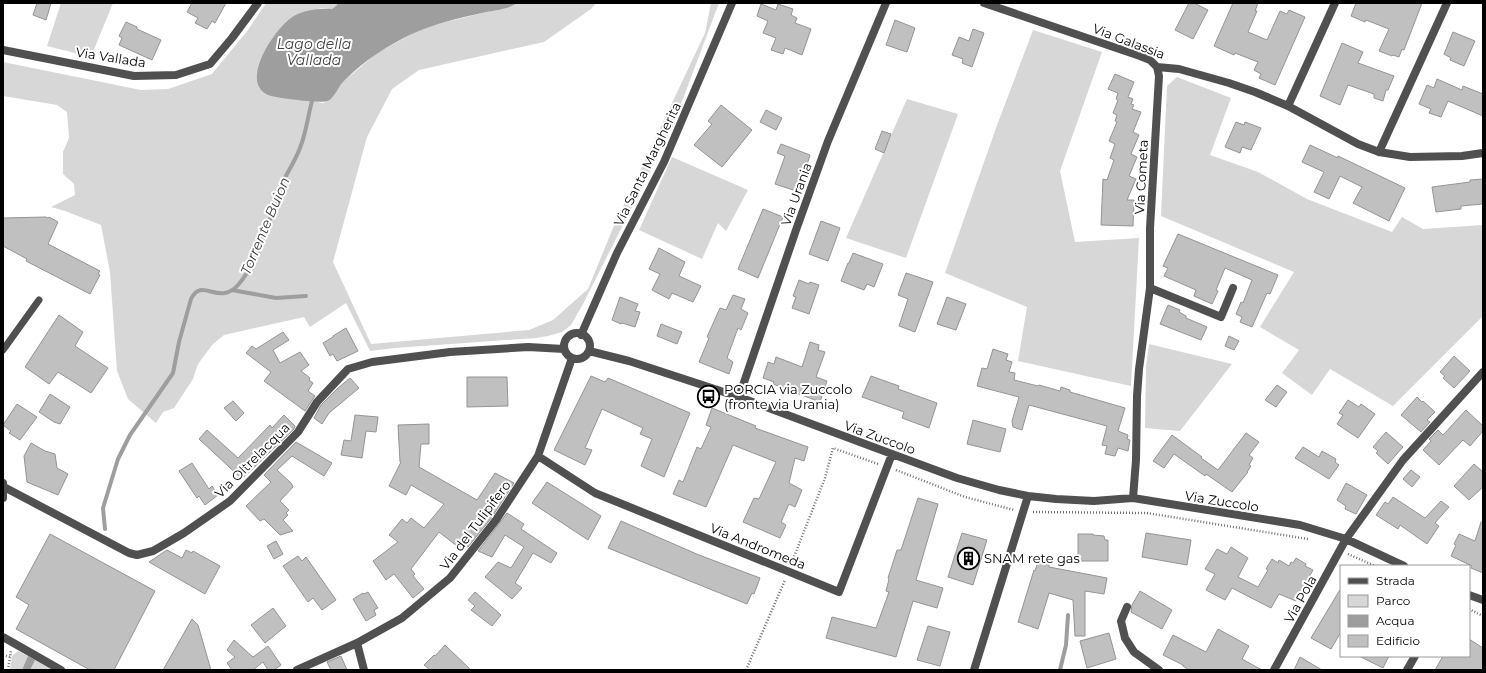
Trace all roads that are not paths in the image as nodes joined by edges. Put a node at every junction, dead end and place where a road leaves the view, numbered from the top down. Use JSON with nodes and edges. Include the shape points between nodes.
{"nodes":[{"id":1,"x":258,"y":3,"type":"edge"},
{"id":2,"x":732,"y":3,"type":"edge"},
{"id":3,"x":886,"y":3,"type":"edge"},
{"id":4,"x":984,"y":3,"type":"edge"},
{"id":5,"x":1335,"y":3,"type":"edge"},
{"id":6,"x":1446,"y":3,"type":"edge"},
{"id":7,"x":3,"y":50,"type":"edge"},
{"id":8,"x":1157,"y":67,"type":"junction"},
{"id":9,"x":1288,"y":106,"type":"junction"},
{"id":10,"x":1379,"y":152,"type":"junction"},
{"id":11,"x":1483,"y":153,"type":"edge"},
{"id":12,"x":1150,"y":288,"type":"junction"},
{"id":13,"x":1233,"y":288,"type":"dead end"},
{"id":14,"x":39,"y":300,"type":"dead end"},
{"id":15,"x":581,"y":335,"type":"junction"},
{"id":16,"x":564,"y":349,"type":"junction"},
{"id":17,"x":3,"y":350,"type":"edge"},
{"id":18,"x":589,"y":351,"type":"junction"},
{"id":19,"x":572,"y":358,"type":"junction"},
{"id":20,"x":1483,"y":372,"type":"edge"},
{"id":21,"x":739,"y":397,"type":"junction"},
{"id":22,"x":892,"y":454,"type":"junction"},
{"id":23,"x":538,"y":456,"type":"junction"},
{"id":24,"x":3,"y":485,"type":"edge"},
{"id":25,"x":1028,"y":496,"type":"junction"},
{"id":26,"x":3,"y":498,"type":"edge"},
{"id":27,"x":1133,"y":498,"type":"junction"},
{"id":28,"x":1346,"y":539,"type":"junction"},
{"id":29,"x":1402,"y":565,"type":"edge"},
{"id":30,"x":1470,"y":595,"type":"edge"},
{"id":31,"x":1483,"y":600,"type":"edge"},
{"id":32,"x":1127,"y":607,"type":"dead end"},
{"id":33,"x":3,"y":637,"type":"edge"},
{"id":34,"x":357,"y":643,"type":"junction"},
{"id":35,"x":1414,"y":657,"type":"edge"},
{"id":36,"x":61,"y":670,"type":"edge"},
{"id":37,"x":297,"y":670,"type":"edge"},
{"id":38,"x":364,"y":670,"type":"edge"},
{"id":39,"x":974,"y":670,"type":"edge"},
{"id":40,"x":1159,"y":670,"type":"edge"},
{"id":41,"x":1274,"y":670,"type":"edge"},
{"id":42,"x":1407,"y":670,"type":"edge"}],
"edges":[{"from":1,"to":7,"type":"street","name":"Via Vallada","via":[[210,64],[176,75],[134,76]]},
{"from":2,"to":15,"type":"street","name":"Via Santa Margherita","via":[[664,162],[617,253]]},
{"from":3,"to":21,"type":"street","name":"Via Urania","via":[[828,141]]},
{"from":4,"to":8,"type":"street","name":"Via Galassia","via":[[1140,56],[1150,60]]},
{"from":5,"to":9,"type":"street"},
{"from":6,"to":10,"type":"street"},
{"from":8,"to":9,"type":"street","name":"Via Galassia","via":[[1180,69],[1229,83]]},
{"from":8,"to":12,"type":"street","name":"Via Cometa","via":[[1159,76],[1150,228]]},
{"from":9,"to":10,"type":"street","name":"Via Galassia","via":[[1358,144]]},
{"from":10,"to":11,"type":"street","name":"Via Galassia","via":[[1410,157]]},
{"from":12,"to":13,"type":"street","via":[[1221,317]]},
{"from":12,"to":27,"type":"street","name":"Via Cometa","via":[[1139,369]]},
{"from":14,"to":17,"type":"lane"},
{"from":15,"to":16,"type":"street","via":[[573,334],[568,338]]},
{"from":15,"to":18,"type":"street","via":[[589,342]]},
{"from":16,"to":19,"type":"street"},
{"from":16,"to":24,"type":"street","name":"Via Oltrelacqua","via":[[528,347],[450,352],[372,362],[348,369],[317,402],[298,432],[230,501],[153,551],[137,555],[129,554]]},
{"from":18,"to":19,"type":"street","via":[[581,359]]},
{"from":18,"to":21,"type":"street","name":"Via Zuccolo","via":[[629,361]]},
{"from":19,"to":23,"type":"street","name":"Via del Tulipifero"},
{"from":20,"to":28,"type":"street","name":"Via Pola","via":[[1403,460]]},
{"from":21,"to":22,"type":"street","name":"Via Zuccolo"},
{"from":22,"to":23,"type":"street","name":"Via Andromeda","via":[[839,592],[595,493]]},
{"from":22,"to":25,"type":"street","name":"Via Zuccolo","via":[[964,480]]},
{"from":23,"to":34,"type":"street","name":"Via del Tulipifero","via":[[496,520],[450,578],[402,618]]},
{"from":24,"to":26,"type":"street"},
{"from":25,"to":27,"type":"street","name":"Via Zuccolo","via":[[1094,501]]},
{"from":25,"to":39,"type":"street"},
{"from":27,"to":28,"type":"street","name":"Via Zuccolo","via":[[1300,525]]},
{"from":28,"to":29,"type":"street","name":"Via Zuccolo"},
{"from":28,"to":41,"type":"street","name":"Via Pola"},
{"from":30,"to":31,"type":"street"},
{"from":32,"to":40,"type":"street","via":[[1121,622],[1125,638],[1134,652]]},
{"from":33,"to":36,"type":"street"},
{"from":34,"to":37,"type":"street","name":"Via del Tulipifero"},
{"from":34,"to":38,"type":"street"},
{"from":35,"to":42,"type":"street"}]}
